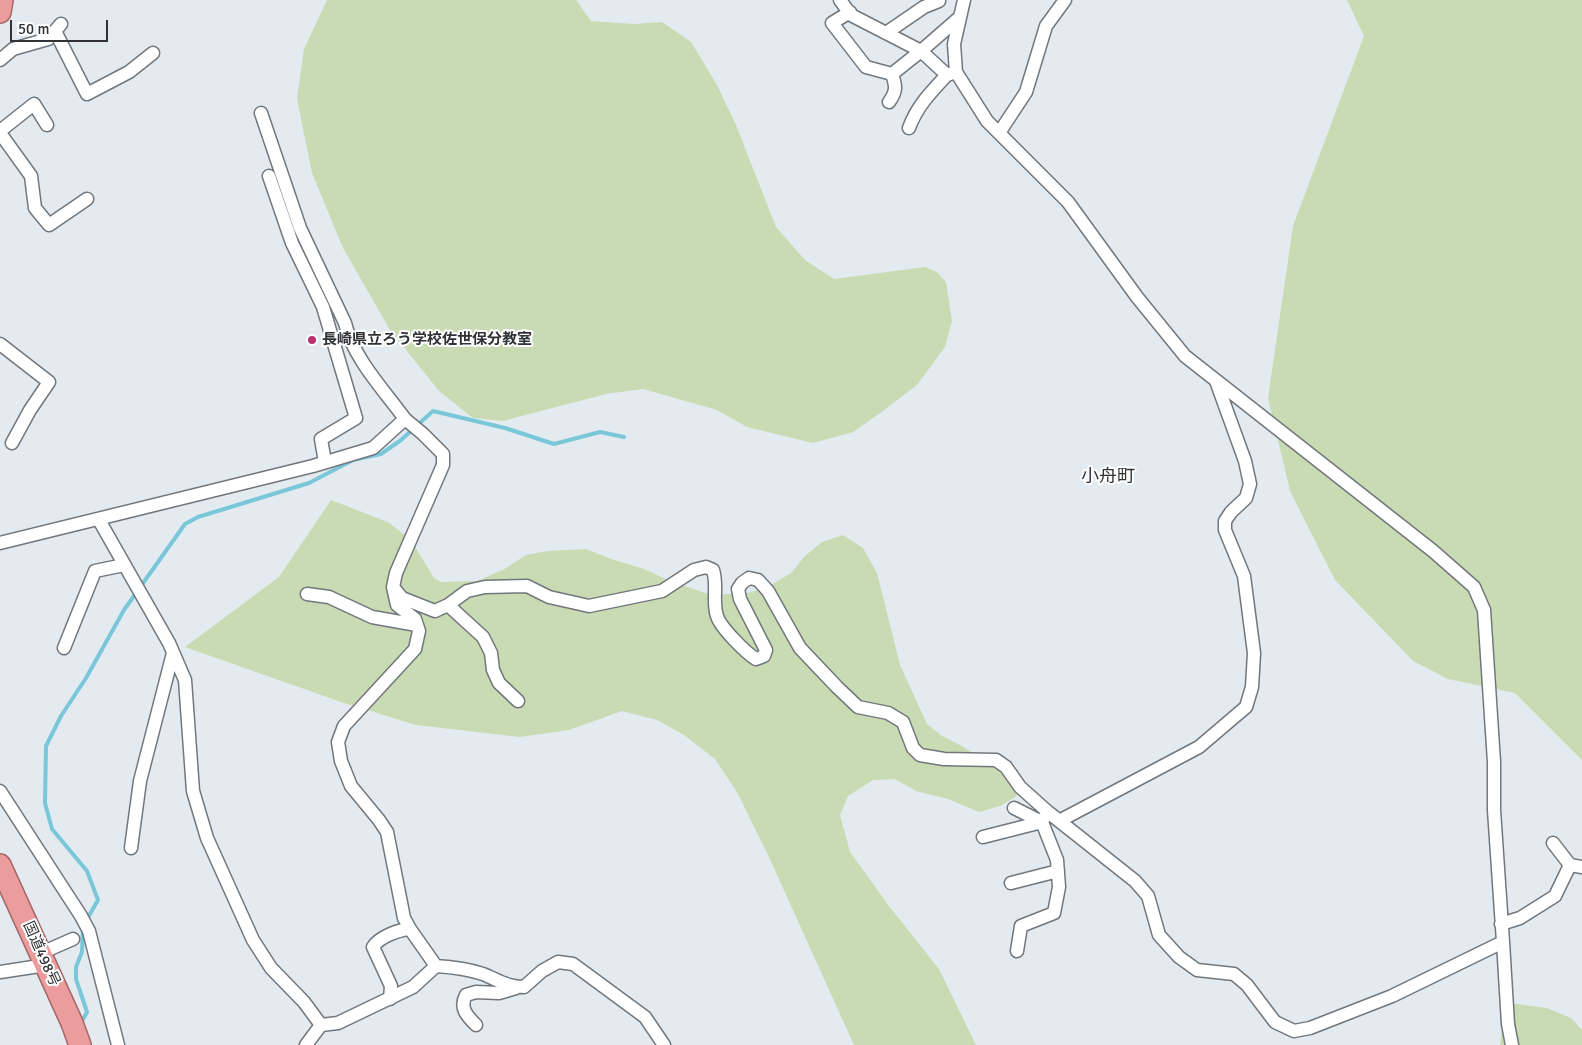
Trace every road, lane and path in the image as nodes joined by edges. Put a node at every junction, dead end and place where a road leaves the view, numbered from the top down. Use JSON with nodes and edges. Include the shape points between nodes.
{"nodes":[{"id":1,"x":2,"y":0,"type":"edge"},
{"id":2,"x":840,"y":0,"type":"edge"},
{"id":3,"x":939,"y":0,"type":"edge"},
{"id":4,"x":964,"y":0,"type":"edge"},
{"id":5,"x":1065,"y":0,"type":"edge"},
{"id":6,"x":0,"y":12,"type":"edge"},
{"id":7,"x":850,"y":12,"type":"junction"},
{"id":8,"x":960,"y":17,"type":"junction"},
{"id":9,"x":886,"y":32,"type":"junction"},
{"id":10,"x":921,"y":51,"type":"junction"},
{"id":11,"x":153,"y":53,"type":"dead end"},
{"id":12,"x":0,"y":60,"type":"edge"},
{"id":13,"x":892,"y":74,"type":"junction"},
{"id":14,"x":952,"y":74,"type":"junction"},
{"id":15,"x":889,"y":102,"type":"dead end"},
{"id":16,"x":261,"y":113,"type":"dead end"},
{"id":17,"x":47,"y":125,"type":"dead end"},
{"id":18,"x":909,"y":128,"type":"dead end"},
{"id":19,"x":0,"y":132,"type":"edge"},
{"id":20,"x":999,"y":133,"type":"junction"},
{"id":21,"x":269,"y":176,"type":"dead end"},
{"id":22,"x":87,"y":199,"type":"dead end"},
{"id":23,"x":0,"y":344,"type":"edge"},
{"id":24,"x":1216,"y":380,"type":"junction"},
{"id":25,"x":407,"y":422,"type":"junction"},
{"id":26,"x":12,"y":443,"type":"dead end"},
{"id":27,"x":325,"y":462,"type":"junction"},
{"id":28,"x":99,"y":520,"type":"junction"},
{"id":29,"x":0,"y":543,"type":"edge"},
{"id":30,"x":124,"y":564,"type":"junction"},
{"id":31,"x":393,"y":587,"type":"junction"},
{"id":32,"x":307,"y":594,"type":"dead end"},
{"id":33,"x":448,"y":605,"type":"junction"},
{"id":34,"x":417,"y":625,"type":"junction"},
{"id":35,"x":64,"y":648,"type":"dead end"},
{"id":36,"x":173,"y":653,"type":"junction"},
{"id":37,"x":518,"y":700,"type":"dead end"},
{"id":38,"x":0,"y":791,"type":"edge"},
{"id":39,"x":1014,"y":808,"type":"dead end"},
{"id":40,"x":1045,"y":817,"type":"junction"},
{"id":41,"x":1059,"y":821,"type":"junction"},
{"id":42,"x":984,"y":837,"type":"dead end"},
{"id":43,"x":1553,"y":843,"type":"dead end"},
{"id":44,"x":131,"y":848,"type":"dead end"},
{"id":45,"x":0,"y":865,"type":"edge"},
{"id":46,"x":1576,"y":866,"type":"edge"},
{"id":47,"x":1058,"y":871,"type":"junction"},
{"id":48,"x":1011,"y":883,"type":"dead end"},
{"id":49,"x":1502,"y":924,"type":"junction"},
{"id":50,"x":410,"y":929,"type":"junction"},
{"id":51,"x":73,"y":939,"type":"dead end"},
{"id":52,"x":1502,"y":942,"type":"junction"},
{"id":53,"x":1017,"y":950,"type":"dead end"},
{"id":54,"x":43,"y":959,"type":"junction"},
{"id":55,"x":436,"y":966,"type":"junction"},
{"id":56,"x":0,"y":972,"type":"edge"},
{"id":57,"x":521,"y":987,"type":"junction"},
{"id":58,"x":390,"y":998,"type":"junction"},
{"id":59,"x":322,"y":1025,"type":"junction"},
{"id":60,"x":476,"y":1025,"type":"dead end"},
{"id":61,"x":80,"y":1045,"type":"edge"},
{"id":62,"x":118,"y":1045,"type":"edge"},
{"id":63,"x":306,"y":1045,"type":"edge"},
{"id":64,"x":664,"y":1045,"type":"edge"},
{"id":65,"x":1512,"y":1045,"type":"edge"}],
"edges":[{"from":1,"to":6,"type":"highway"},
{"from":2,"to":7,"type":"street"},
{"from":3,"to":9,"type":"street"},
{"from":4,"to":8,"type":"street"},
{"from":5,"to":20,"type":"street","via":[[1046,26],[1026,92]]},
{"from":7,"to":9,"type":"street"},
{"from":7,"to":13,"type":"street","via":[[832,23],[866,67]]},
{"from":8,"to":10,"type":"street"},
{"from":8,"to":14,"type":"street"},
{"from":9,"to":10,"type":"street"},
{"from":10,"to":13,"type":"street"},
{"from":10,"to":14,"type":"street"},
{"from":11,"to":12,"type":"street","via":[[128,72],[87,94],[58,27],[48,39],[13,49]]},
{"from":13,"to":15,"type":"street","via":[[896,86]]},
{"from":14,"to":18,"type":"street","via":[[923,100]]},
{"from":14,"to":20,"type":"street"},
{"from":16,"to":25,"type":"street","via":[[300,228],[345,323],[348,337],[356,353]]},
{"from":17,"to":19,"type":"street","via":[[34,104]]},
{"from":19,"to":22,"type":"street","via":[[31,176],[35,208],[49,225]]},
{"from":20,"to":24,"type":"street","via":[[1068,202],[1137,297],[1185,356]]},
{"from":21,"to":27,"type":"street","via":[[292,243],[323,307],[356,418],[321,438]]},
{"from":23,"to":26,"type":"street","via":[[49,382]]},
{"from":24,"to":41,"type":"street","via":[[1250,484],[1246,498],[1225,521],[1225,530],[1244,576],[1254,653],[1252,687],[1246,707],[1199,747]]},
{"from":24,"to":49,"type":"street","via":[[1474,587],[1484,610]]},
{"from":25,"to":27,"type":"street","via":[[373,448]]},
{"from":25,"to":31,"type":"street","via":[[443,454],[444,465],[396,573]]},
{"from":27,"to":28,"type":"street"},
{"from":28,"to":29,"type":"street"},
{"from":28,"to":30,"type":"street"},
{"from":30,"to":35,"type":"street","via":[[95,571],[65,633]]},
{"from":30,"to":36,"type":"street"},
{"from":31,"to":33,"type":"street","via":[[402,598],[435,611]]},
{"from":31,"to":34,"type":"street","via":[[397,605],[415,619]]},
{"from":32,"to":34,"type":"street","via":[[329,597],[372,618]]},
{"from":33,"to":37,"type":"street","via":[[483,637],[499,683]]},
{"from":33,"to":40,"type":"street","via":[[467,591],[485,586],[527,586],[549,597],[590,606],[662,592],[694,570],[706,567],[713,570],[716,579],[717,618],[744,651],[756,659],[764,656],[766,650],[738,589],[749,578],[758,580],[782,613],[800,648],[858,707],[888,713],[903,722],[913,748],[920,755],[996,760],[1006,767]]},
{"from":34,"to":50,"type":"street","via":[[415,649],[344,726],[338,742],[350,786],[387,832],[404,918]]},
{"from":36,"to":44,"type":"street","via":[[140,781]]},
{"from":36,"to":59,"type":"street","via":[[185,680],[193,791],[207,838],[253,940],[271,968]]},
{"from":38,"to":62,"type":"street","via":[[89,931]]},
{"from":39,"to":40,"type":"street"},
{"from":40,"to":41,"type":"street"},
{"from":40,"to":42,"type":"street"},
{"from":40,"to":47,"type":"street"},
{"from":41,"to":52,"type":"street","via":[[1135,880],[1148,896],[1159,935],[1178,957],[1197,970],[1234,974],[1247,985],[1275,1022],[1294,1032],[1392,996]]},
{"from":43,"to":46,"type":"street"},
{"from":45,"to":54,"type":"highway","name":"国道498号"},
{"from":46,"to":49,"type":"street","via":[[1555,896],[1520,918]]},
{"from":47,"to":48,"type":"street"},
{"from":47,"to":53,"type":"street","via":[[1060,887],[1054,913],[1021,926]]},
{"from":49,"to":52,"type":"street"},
{"from":50,"to":55,"type":"street"},
{"from":50,"to":58,"type":"street","via":[[377,941],[373,947],[391,986]]},
{"from":51,"to":54,"type":"street"},
{"from":52,"to":65,"type":"street"},
{"from":54,"to":56,"type":"street"},
{"from":54,"to":61,"type":"highway","name":"国道498号"},
{"from":55,"to":57,"type":"street","via":[[463,969],[509,987]]},
{"from":55,"to":58,"type":"street","via":[[413,987]]},
{"from":57,"to":60,"type":"street","via":[[499,993],[466,995],[463,1009]]},
{"from":57,"to":64,"type":"street","via":[[558,962],[573,964],[645,1017]]},
{"from":58,"to":59,"type":"street","via":[[338,1023]]},
{"from":59,"to":63,"type":"street"}]}
